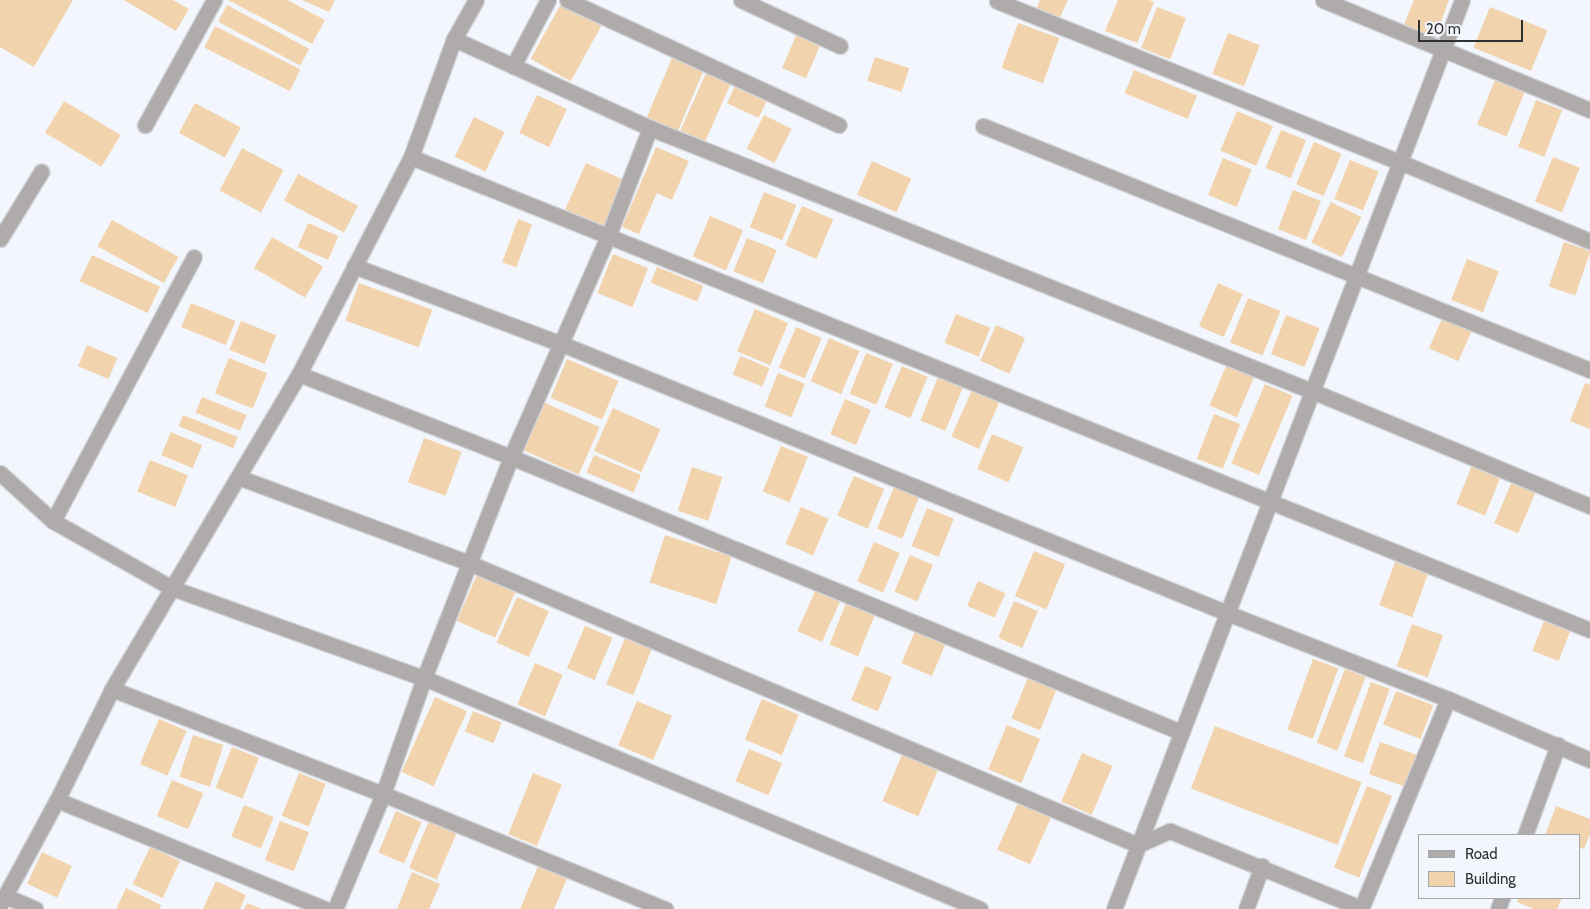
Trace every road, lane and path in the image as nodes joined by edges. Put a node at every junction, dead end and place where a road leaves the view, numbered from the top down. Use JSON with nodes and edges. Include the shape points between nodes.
{"nodes":[{"id":1,"x":214,"y":0,"type":"edge"},
{"id":2,"x":476,"y":0,"type":"edge"},
{"id":3,"x":548,"y":0,"type":"edge"},
{"id":4,"x":567,"y":0,"type":"edge"},
{"id":5,"x":741,"y":0,"type":"edge"},
{"id":6,"x":1323,"y":0,"type":"edge"},
{"id":7,"x":1462,"y":0,"type":"edge"},
{"id":8,"x":998,"y":1,"type":"edge"},
{"id":9,"x":454,"y":39,"type":"junction"},
{"id":10,"x":840,"y":46,"type":"dead end"},
{"id":11,"x":1443,"y":49,"type":"junction"},
{"id":12,"x":513,"y":66,"type":"junction"},
{"id":13,"x":1590,"y":110,"type":"edge"},
{"id":14,"x":145,"y":125,"type":"dead end"},
{"id":15,"x":839,"y":125,"type":"dead end"},
{"id":16,"x":983,"y":126,"type":"dead end"},
{"id":17,"x":650,"y":128,"type":"junction"},
{"id":18,"x":411,"y":157,"type":"junction"},
{"id":19,"x":1400,"y":162,"type":"junction"},
{"id":20,"x":41,"y":172,"type":"dead end"},
{"id":21,"x":609,"y":234,"type":"junction"},
{"id":22,"x":0,"y":239,"type":"edge"},
{"id":23,"x":1590,"y":241,"type":"edge"},
{"id":24,"x":194,"y":257,"type":"dead end"},
{"id":25,"x":354,"y":266,"type":"junction"},
{"id":26,"x":1356,"y":275,"type":"junction"},
{"id":27,"x":562,"y":344,"type":"junction"},
{"id":28,"x":1590,"y":370,"type":"edge"},
{"id":29,"x":299,"y":374,"type":"junction"},
{"id":30,"x":1312,"y":391,"type":"junction"},
{"id":31,"x":510,"y":457,"type":"junction"},
{"id":32,"x":0,"y":473,"type":"edge"},
{"id":33,"x":238,"y":477,"type":"junction"},
{"id":34,"x":1270,"y":500,"type":"junction"},
{"id":35,"x":1590,"y":506,"type":"edge"},
{"id":36,"x":53,"y":521,"type":"junction"},
{"id":37,"x":469,"y":563,"type":"junction"},
{"id":38,"x":172,"y":588,"type":"junction"},
{"id":39,"x":1227,"y":613,"type":"junction"},
{"id":40,"x":1590,"y":630,"type":"edge"},
{"id":41,"x":424,"y":678,"type":"junction"},
{"id":42,"x":112,"y":689,"type":"junction"},
{"id":43,"x":1448,"y":699,"type":"junction"},
{"id":44,"x":1181,"y":732,"type":"junction"},
{"id":45,"x":1558,"y":745,"type":"junction"},
{"id":46,"x":1590,"y":760,"type":"edge"},
{"id":47,"x":383,"y":794,"type":"junction"},
{"id":48,"x":57,"y":800,"type":"junction"},
{"id":49,"x":1525,"y":834,"type":"edge"},
{"id":50,"x":1138,"y":845,"type":"junction"},
{"id":51,"x":1262,"y":866,"type":"junction"},
{"id":52,"x":2,"y":900,"type":"edge"},
{"id":53,"x":1361,"y":908,"type":"edge"},
{"id":54,"x":35,"y":909,"type":"edge"},
{"id":55,"x":326,"y":909,"type":"edge"},
{"id":56,"x":336,"y":909,"type":"edge"},
{"id":57,"x":665,"y":909,"type":"edge"},
{"id":58,"x":980,"y":909,"type":"edge"},
{"id":59,"x":1114,"y":909,"type":"edge"},
{"id":60,"x":1246,"y":909,"type":"edge"}],
"edges":[{"from":1,"to":14,"type":"street"},
{"from":2,"to":9,"type":"street"},
{"from":3,"to":12,"type":"street"},
{"from":4,"to":15,"type":"street"},
{"from":5,"to":10,"type":"street"},
{"from":6,"to":11,"type":"street"},
{"from":7,"to":11,"type":"street"},
{"from":8,"to":19,"type":"street"},
{"from":9,"to":12,"type":"street"},
{"from":9,"to":18,"type":"street"},
{"from":11,"to":13,"type":"street"},
{"from":11,"to":19,"type":"street"},
{"from":12,"to":17,"type":"street"},
{"from":16,"to":26,"type":"street"},
{"from":17,"to":21,"type":"street"},
{"from":17,"to":30,"type":"street"},
{"from":18,"to":21,"type":"street"},
{"from":18,"to":25,"type":"street"},
{"from":19,"to":23,"type":"street"},
{"from":19,"to":26,"type":"street"},
{"from":20,"to":22,"type":"street"},
{"from":21,"to":27,"type":"street"},
{"from":21,"to":34,"type":"street"},
{"from":24,"to":36,"type":"street"},
{"from":25,"to":27,"type":"street"},
{"from":25,"to":29,"type":"street"},
{"from":26,"to":28,"type":"street"},
{"from":26,"to":30,"type":"street"},
{"from":27,"to":31,"type":"street"},
{"from":27,"to":39,"type":"street"},
{"from":29,"to":31,"type":"street"},
{"from":29,"to":33,"type":"street"},
{"from":30,"to":34,"type":"street"},
{"from":30,"to":35,"type":"street"},
{"from":31,"to":37,"type":"street"},
{"from":31,"to":44,"type":"street"},
{"from":32,"to":36,"type":"street"},
{"from":33,"to":37,"type":"street"},
{"from":33,"to":38,"type":"street"},
{"from":34,"to":39,"type":"street"},
{"from":34,"to":40,"type":"street"},
{"from":36,"to":38,"type":"street"},
{"from":37,"to":41,"type":"street"},
{"from":37,"to":50,"type":"street"},
{"from":38,"to":41,"type":"street"},
{"from":38,"to":42,"type":"street"},
{"from":39,"to":43,"type":"street"},
{"from":39,"to":44,"type":"street"},
{"from":41,"to":47,"type":"street"},
{"from":41,"to":58,"type":"street"},
{"from":42,"to":47,"type":"street"},
{"from":42,"to":48,"type":"street"},
{"from":43,"to":45,"type":"street"},
{"from":43,"to":53,"type":"street"},
{"from":44,"to":50,"type":"street"},
{"from":45,"to":46,"type":"street"},
{"from":45,"to":49,"type":"street"},
{"from":47,"to":56,"type":"street"},
{"from":47,"to":57,"type":"street"},
{"from":48,"to":52,"type":"street"},
{"from":48,"to":55,"type":"street"},
{"from":50,"to":51,"type":"street","via":[[1170,831]]},
{"from":50,"to":59,"type":"street"},
{"from":51,"to":53,"type":"street"},
{"from":51,"to":60,"type":"street"},
{"from":52,"to":54,"type":"street"}]}
